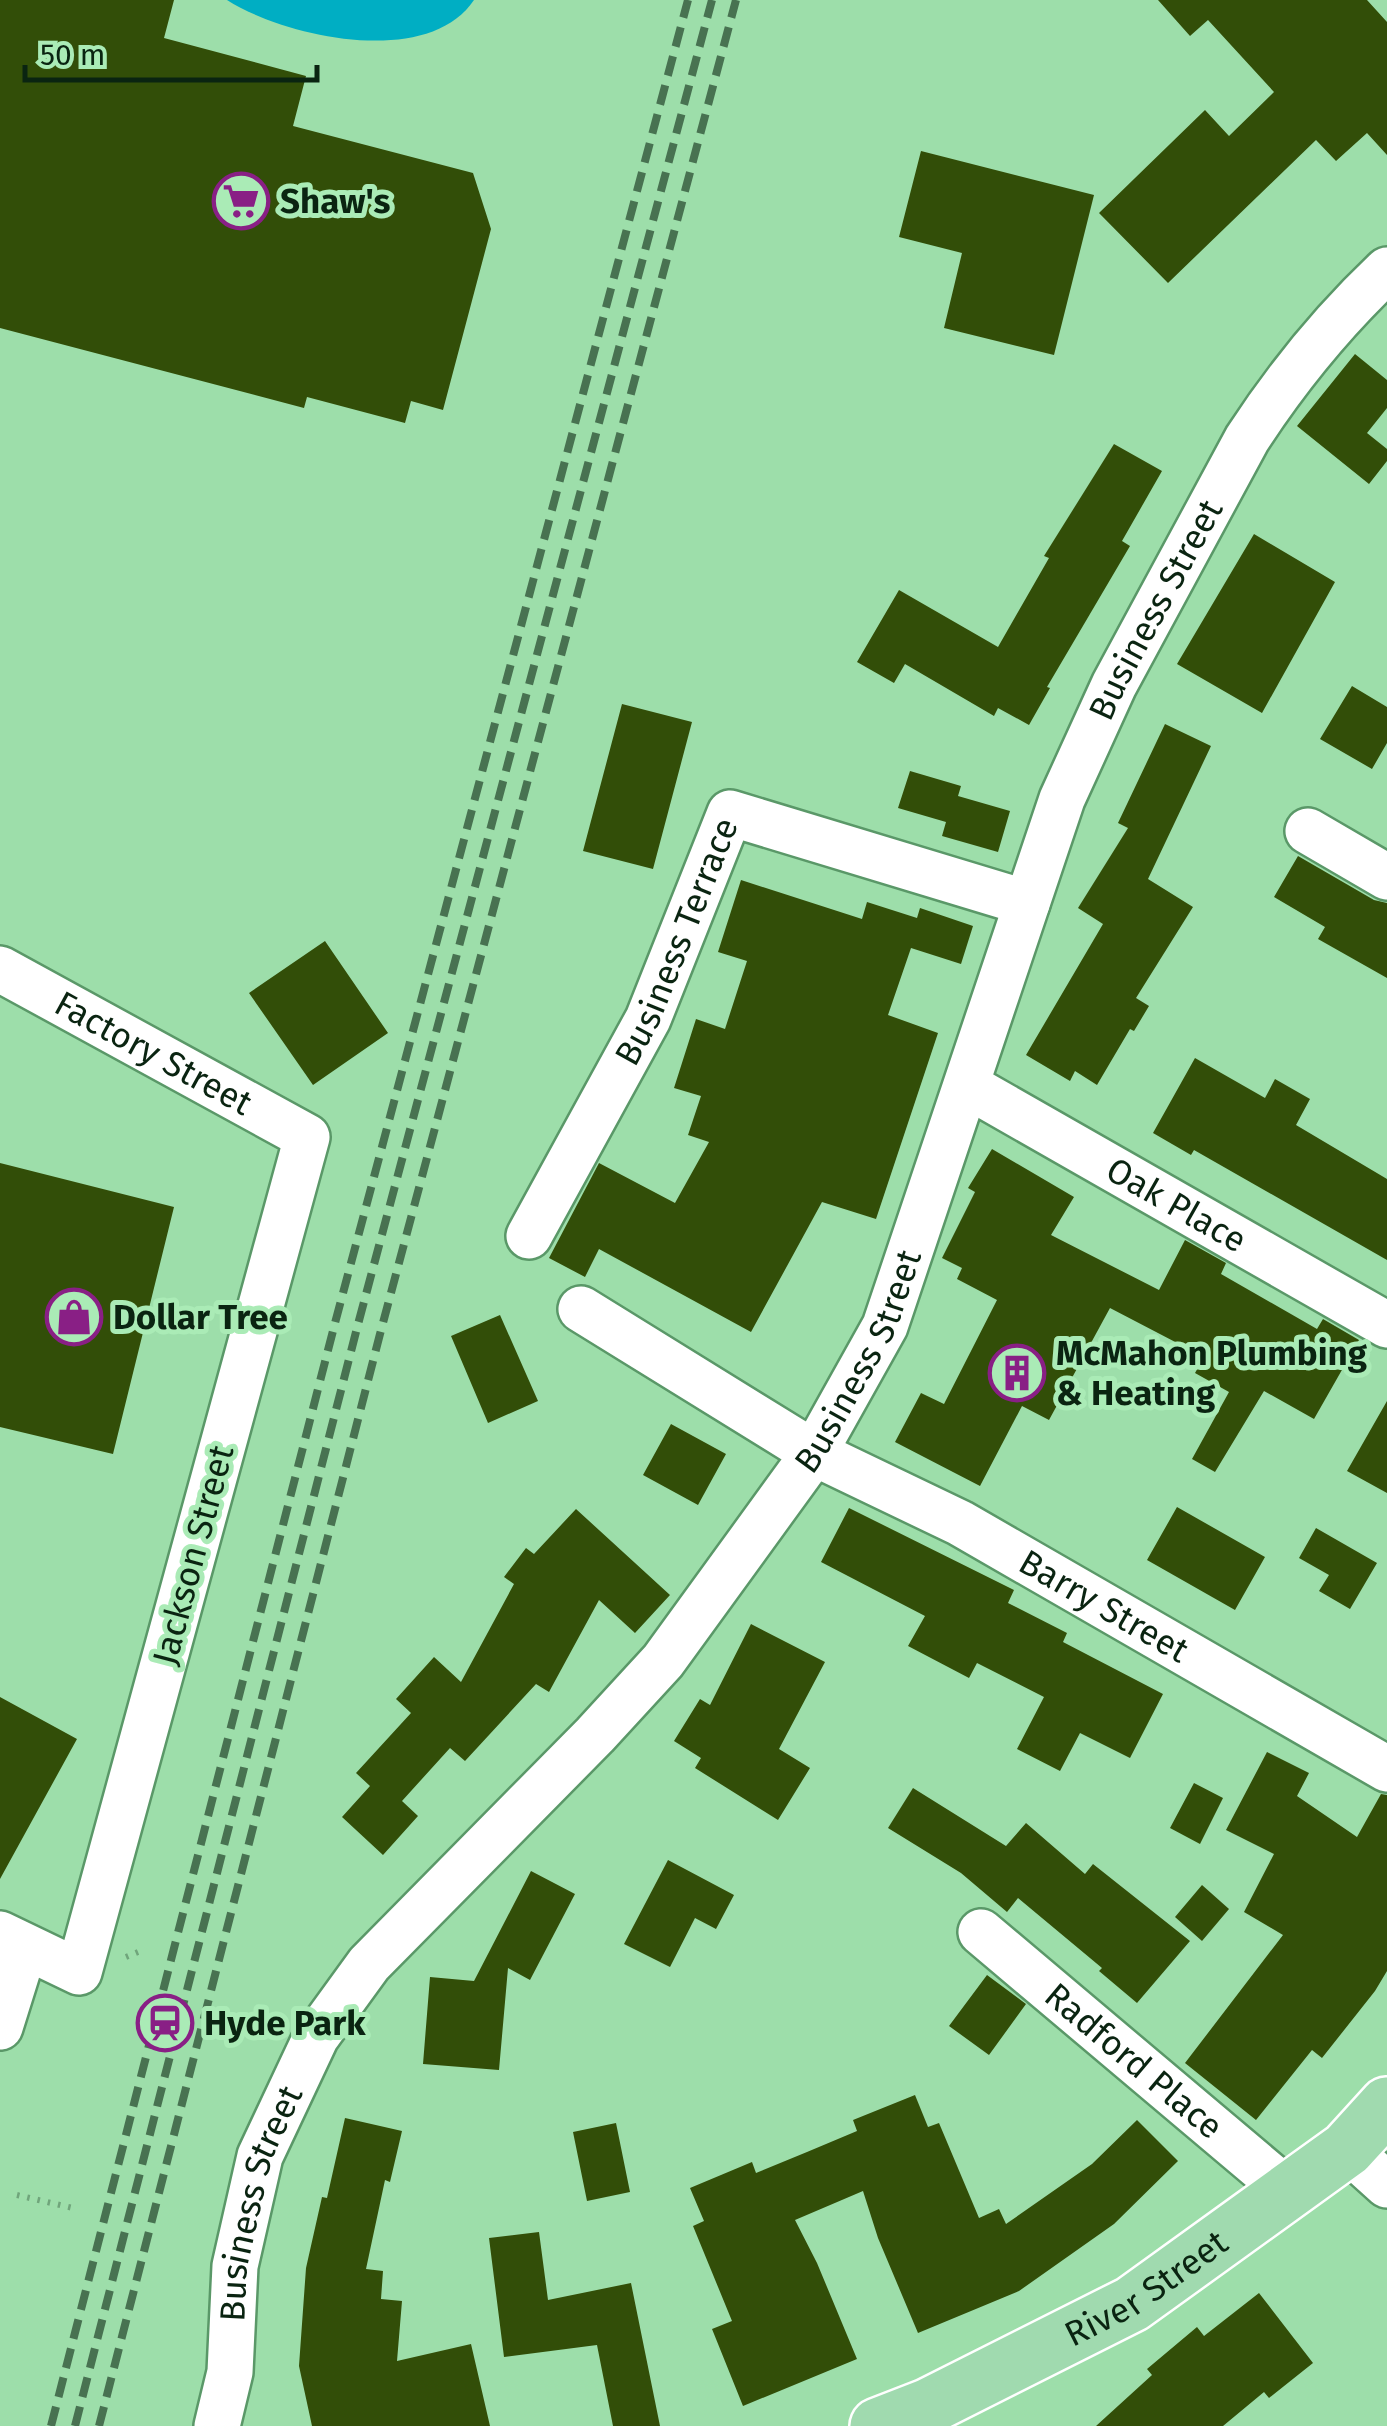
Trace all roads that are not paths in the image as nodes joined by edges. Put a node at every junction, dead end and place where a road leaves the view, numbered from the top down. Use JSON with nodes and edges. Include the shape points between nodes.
{"nodes":[{"id":1,"x":1387,"y":270,"type":"edge"},
{"id":2,"x":1308,"y":832,"type":"dead end"},
{"id":3,"x":1387,"y":877,"type":"edge"},
{"id":4,"x":1028,"y":903,"type":"junction"},
{"id":5,"x":0,"y":969,"type":"edge"},
{"id":6,"x":968,"y":1086,"type":"junction"},
{"id":7,"x":307,"y":1137,"type":"joint"},
{"id":8,"x":529,"y":1236,"type":"dead end"},
{"id":9,"x":581,"y":1309,"type":"dead end"},
{"id":10,"x":1387,"y":1325,"type":"edge"},
{"id":11,"x":814,"y":1453,"type":"junction"},
{"id":12,"x":1387,"y":1769,"type":"edge"},
{"id":13,"x":981,"y":1932,"type":"dead end"},
{"id":14,"x":12,"y":1940,"type":"edge"},
{"id":15,"x":0,"y":2026,"type":"edge"},
{"id":16,"x":1387,"y":2105,"type":"edge"},
{"id":17,"x":1347,"y":2148,"type":"junction"},
{"id":18,"x":1387,"y":2184,"type":"edge"},
{"id":19,"x":1288,"y":2191,"type":"junction"},
{"id":20,"x":230,"y":2372,"type":"junction"},
{"id":21,"x":916,"y":2420,"type":"edge"},
{"id":22,"x":217,"y":2426,"type":"edge"},
{"id":23,"x":246,"y":2426,"type":"edge"}],
"edges":[{"from":1,"to":4,"type":"street","name":"Business Street","via":[[1318,341],[1248,438],[1086,740]]},
{"from":2,"to":3,"type":"street"},
{"from":4,"to":6,"type":"street","name":"Business Street"},
{"from":4,"to":8,"type":"street","name":"Business Terrace","via":[[730,813],[648,1019]]},
{"from":5,"to":7,"type":"street","name":"Factory Street"},
{"from":6,"to":10,"type":"street","name":"Oak Place"},
{"from":6,"to":11,"type":"street","name":"Business Street","via":[[886,1326]]},
{"from":7,"to":14,"type":"street","name":"Jackson Street","via":[[79,1972]]},
{"from":9,"to":11,"type":"street"},
{"from":11,"to":12,"type":"street","name":"Barry Street","via":[[960,1523]]},
{"from":11,"to":20,"type":"street","name":"Business Street","via":[[663,1661],[370,1964],[316,2037],[260,2156],[235,2266]]},
{"from":13,"to":19,"type":"street","name":"Radford Place"},
{"from":14,"to":15,"type":"street"},
{"from":16,"to":17,"type":"main road","name":"River Street"},
{"from":17,"to":18,"type":"street"},
{"from":17,"to":19,"type":"main road","name":"River Street"},
{"from":19,"to":21,"type":"main road","name":"River Street","via":[[1132,2304]]},
{"from":20,"to":22,"type":"street","name":"Business Street"},
{"from":20,"to":23,"type":"street","name":"Business Street"}]}
